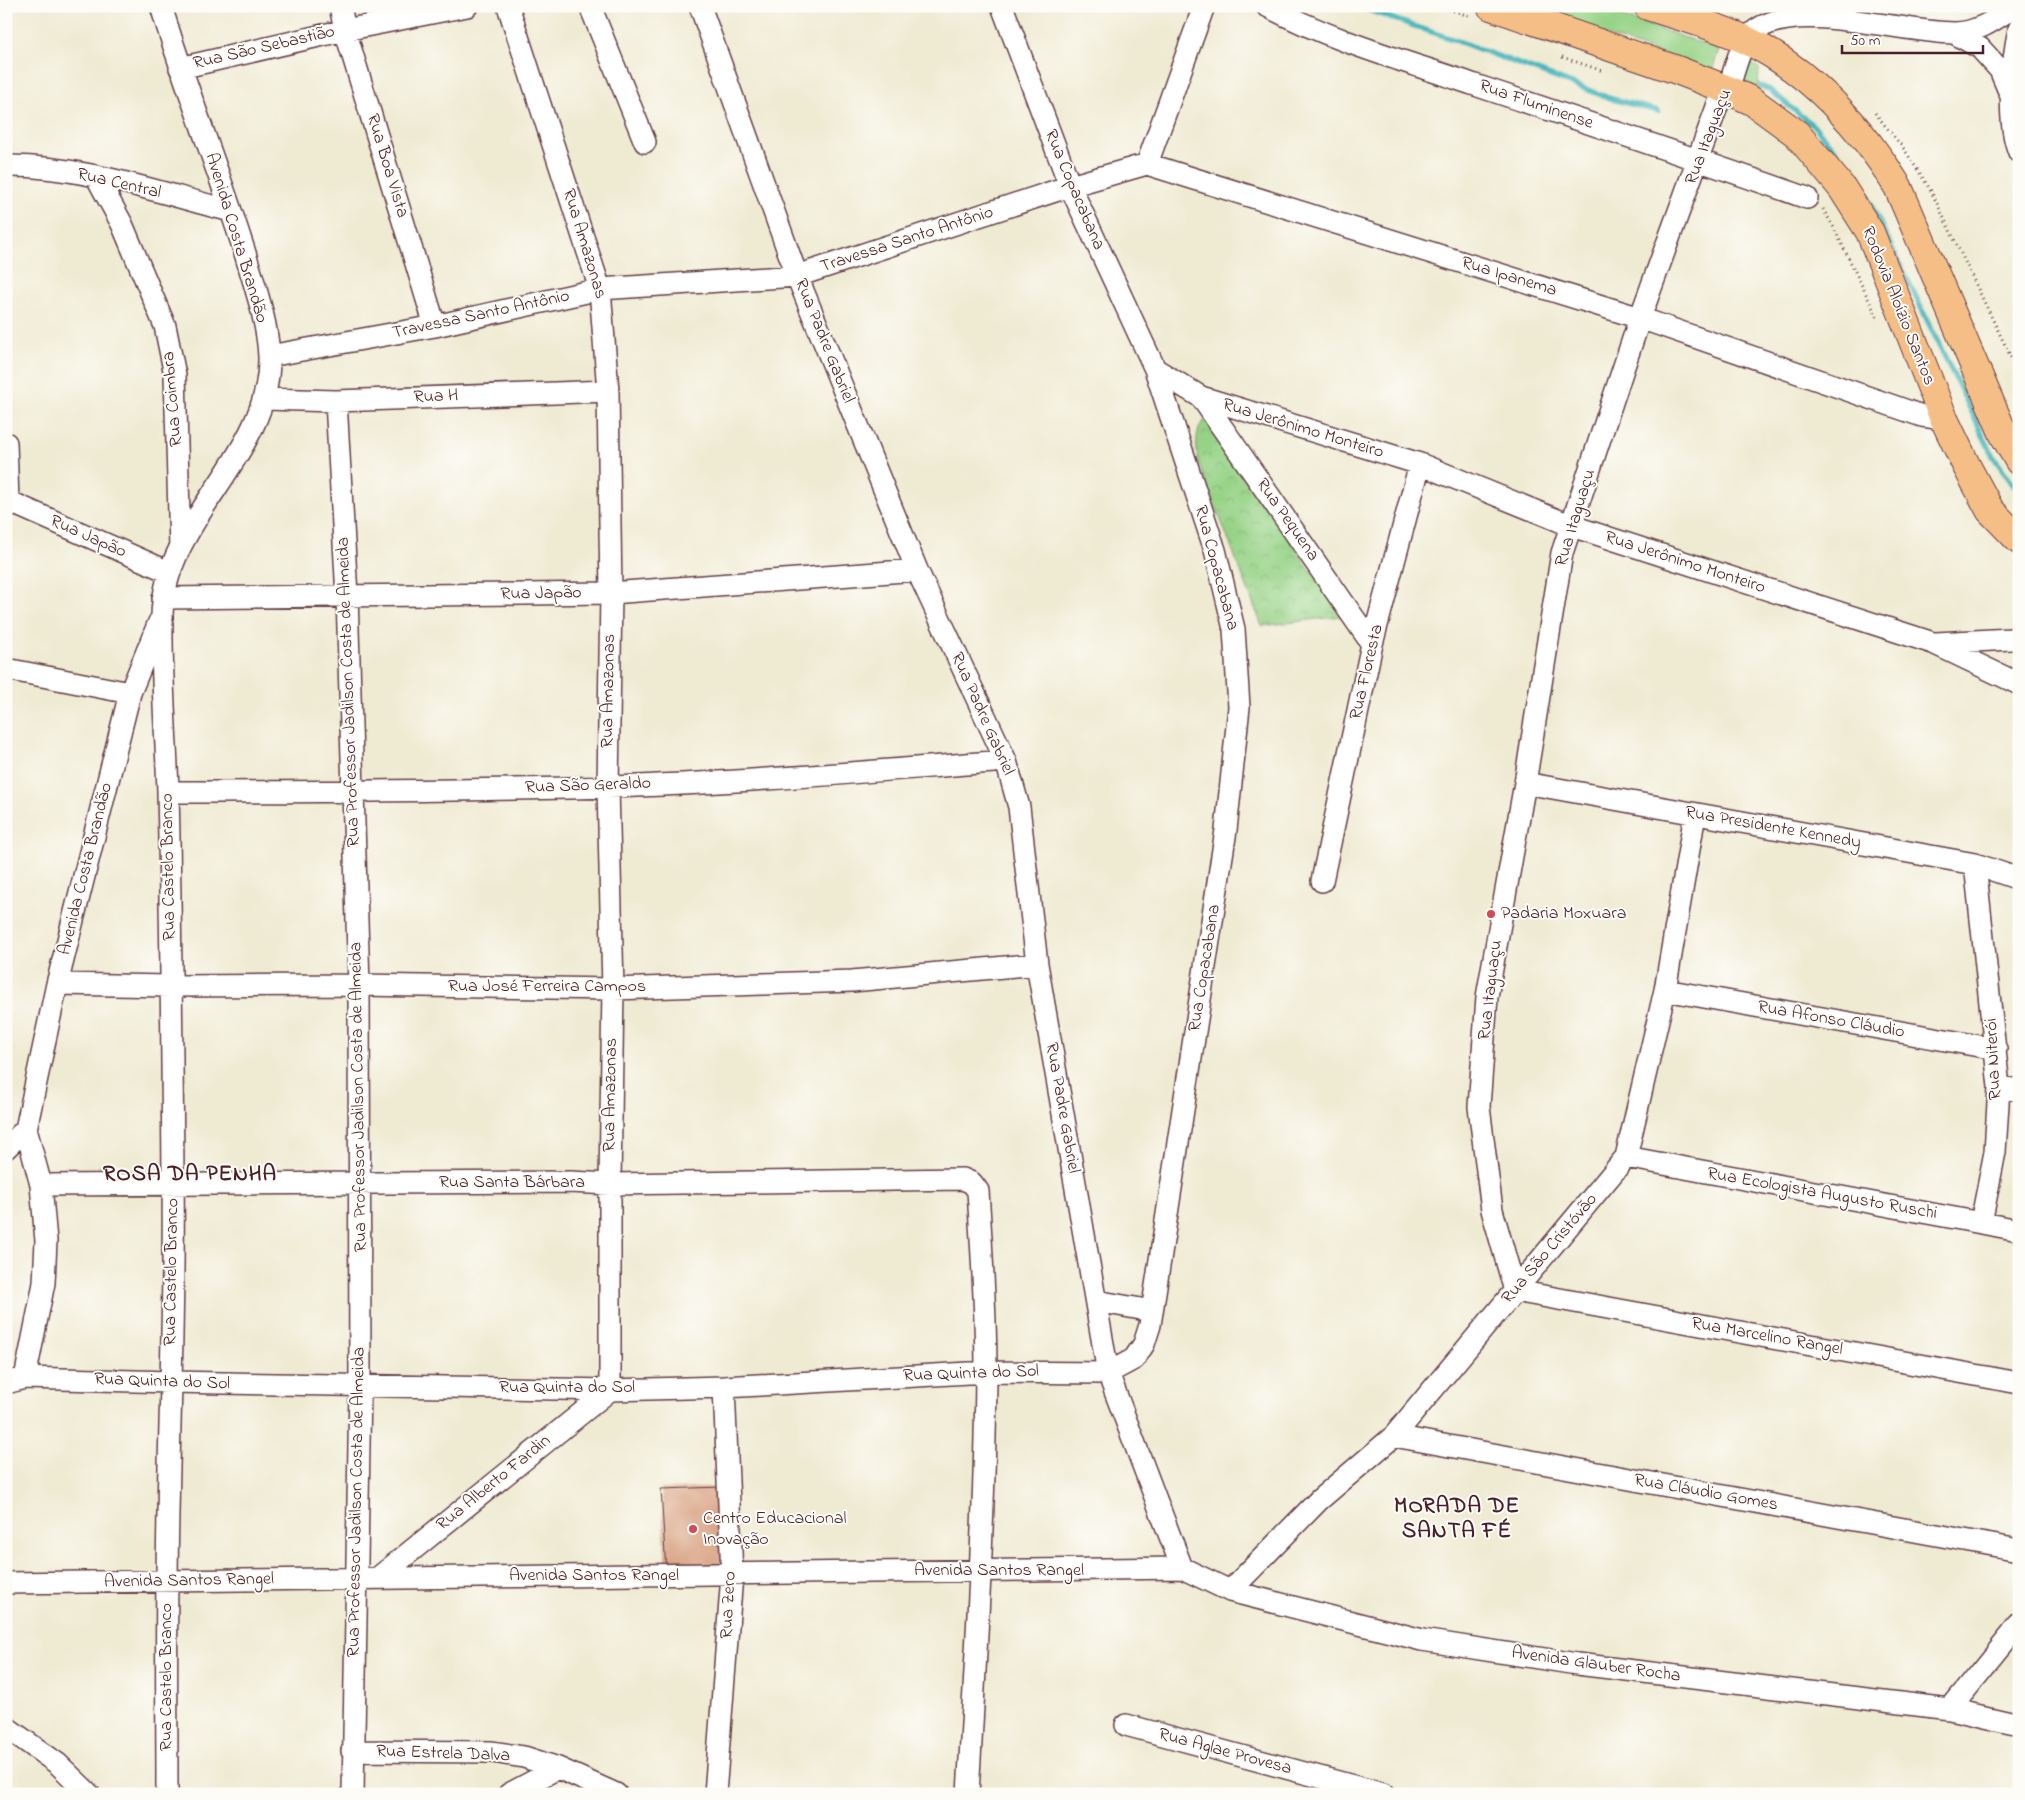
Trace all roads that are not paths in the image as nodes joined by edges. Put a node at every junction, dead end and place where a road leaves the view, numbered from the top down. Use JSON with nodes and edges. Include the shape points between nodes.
{"nodes":[{"id":1,"x":161,"y":6,"type":"edge"},
{"id":2,"x":340,"y":6,"type":"edge"},
{"id":3,"x":467,"y":6,"type":"edge"},
{"id":4,"x":508,"y":6,"type":"edge"},
{"id":5,"x":590,"y":6,"type":"edge"},
{"id":6,"x":700,"y":6,"type":"edge"},
{"id":7,"x":1002,"y":6,"type":"edge"},
{"id":8,"x":1204,"y":6,"type":"edge"},
{"id":9,"x":1267,"y":6,"type":"edge"},
{"id":10,"x":1648,"y":6,"type":"edge"},
{"id":11,"x":2012,"y":6,"type":"edge"},
{"id":12,"x":1482,"y":12,"type":"edge"},
{"id":13,"x":345,"y":30,"type":"junction"},
{"id":14,"x":2019,"y":30,"type":"edge"},
{"id":15,"x":1954,"y":33,"type":"junction"},
{"id":16,"x":1746,"y":40,"type":"junction"},
{"id":17,"x":180,"y":68,"type":"junction"},
{"id":18,"x":1728,"y":90,"type":"junction"},
{"id":19,"x":2011,"y":98,"type":"junction"},
{"id":20,"x":645,"y":142,"type":"dead end"},
{"id":21,"x":2019,"y":152,"type":"edge"},
{"id":22,"x":1699,"y":160,"type":"junction"},
{"id":23,"x":1147,"y":164,"type":"junction"},
{"id":24,"x":6,"y":166,"type":"edge"},
{"id":25,"x":96,"y":176,"type":"junction"},
{"id":26,"x":1070,"y":186,"type":"junction"},
{"id":27,"x":1814,"y":202,"type":"road end"},
{"id":28,"x":231,"y":211,"type":"junction"},
{"id":29,"x":797,"y":276,"type":"junction"},
{"id":30,"x":600,"y":289,"type":"junction"},
{"id":31,"x":1640,"y":318,"type":"junction"},
{"id":32,"x":435,"y":326,"type":"junction"},
{"id":33,"x":269,"y":356,"type":"junction"},
{"id":34,"x":1155,"y":370,"type":"junction"},
{"id":35,"x":608,"y":391,"type":"junction"},
{"id":36,"x":1201,"y":397,"type":"junction"},
{"id":37,"x":265,"y":399,"type":"junction"},
{"id":38,"x":336,"y":401,"type":"junction"},
{"id":39,"x":1944,"y":419,"type":"junction"},
{"id":40,"x":6,"y":443,"type":"edge"},
{"id":41,"x":2019,"y":461,"type":"edge"},
{"id":42,"x":1420,"y":464,"type":"junction"},
{"id":43,"x":7,"y":504,"type":"edge"},
{"id":44,"x":1572,"y":526,"type":"junction"},
{"id":45,"x":180,"y":548,"type":"junction"},
{"id":46,"x":2016,"y":551,"type":"edge"},
{"id":47,"x":917,"y":570,"type":"junction"},
{"id":48,"x":169,"y":572,"type":"junction"},
{"id":49,"x":611,"y":593,"type":"junction"},
{"id":50,"x":346,"y":596,"type":"junction"},
{"id":51,"x":162,"y":606,"type":"junction"},
{"id":52,"x":2019,"y":637,"type":"edge"},
{"id":53,"x":1934,"y":643,"type":"junction"},
{"id":54,"x":1372,"y":644,"type":"junction"},
{"id":55,"x":6,"y":669,"type":"edge"},
{"id":56,"x":2019,"y":684,"type":"edge"},
{"id":57,"x":130,"y":694,"type":"junction"},
{"id":58,"x":1006,"y":761,"type":"junction"},
{"id":59,"x":1525,"y":783,"type":"junction"},
{"id":60,"x":608,"y":787,"type":"junction"},
{"id":61,"x":168,"y":792,"type":"junction"},
{"id":62,"x":352,"y":792,"type":"junction"},
{"id":63,"x":1695,"y":814,"type":"junction"},
{"id":64,"x":1975,"y":864,"type":"junction"},
{"id":65,"x":2019,"y":879,"type":"edge"},
{"id":66,"x":1322,"y":881,"type":"dead end"},
{"id":67,"x":1037,"y":964,"type":"junction"},
{"id":68,"x":56,"y":984,"type":"junction"},
{"id":69,"x":359,"y":985,"type":"junction"},
{"id":70,"x":170,"y":986,"type":"junction"},
{"id":71,"x":613,"y":988,"type":"junction"},
{"id":72,"x":1666,"y":990,"type":"junction"},
{"id":73,"x":1996,"y":1049,"type":"junction"},
{"id":74,"x":2009,"y":1089,"type":"edge"},
{"id":75,"x":26,"y":1129,"type":"junction"},
{"id":76,"x":6,"y":1148,"type":"edge"},
{"id":77,"x":1626,"y":1157,"type":"junction"},
{"id":78,"x":360,"y":1183,"type":"junction"},
{"id":79,"x":174,"y":1184,"type":"junction"},
{"id":80,"x":610,"y":1184,"type":"junction"},
{"id":81,"x":41,"y":1185,"type":"junction"},
{"id":82,"x":1981,"y":1223,"type":"junction"},
{"id":83,"x":2019,"y":1230,"type":"edge"},
{"id":84,"x":1515,"y":1291,"type":"junction"},
{"id":85,"x":1096,"y":1301,"type":"junction"},
{"id":86,"x":1152,"y":1311,"type":"junction"},
{"id":87,"x":986,"y":1372,"type":"junction"},
{"id":88,"x":1108,"y":1373,"type":"junction"},
{"id":89,"x":16,"y":1380,"type":"edge"},
{"id":90,"x":171,"y":1382,"type":"junction"},
{"id":91,"x":2019,"y":1383,"type":"edge"},
{"id":92,"x":360,"y":1386,"type":"junction"},
{"id":93,"x":724,"y":1387,"type":"junction"},
{"id":94,"x":610,"y":1390,"type":"junction"},
{"id":95,"x":1394,"y":1436,"type":"junction"},
{"id":96,"x":2019,"y":1550,"type":"edge"},
{"id":97,"x":1182,"y":1568,"type":"junction"},
{"id":98,"x":981,"y":1570,"type":"junction"},
{"id":99,"x":732,"y":1575,"type":"junction"},
{"id":100,"x":356,"y":1577,"type":"junction"},
{"id":101,"x":379,"y":1577,"type":"junction"},
{"id":102,"x":166,"y":1582,"type":"junction"},
{"id":103,"x":6,"y":1583,"type":"edge"},
{"id":104,"x":1230,"y":1591,"type":"junction"},
{"id":105,"x":2019,"y":1624,"type":"edge"},
{"id":106,"x":1950,"y":1709,"type":"junction"},
{"id":107,"x":2019,"y":1724,"type":"edge"},
{"id":108,"x":1126,"y":1725,"type":"dead end"},
{"id":109,"x":6,"y":1727,"type":"edge"},
{"id":110,"x":352,"y":1751,"type":"junction"},
{"id":111,"x":558,"y":1768,"type":"junction"},
{"id":112,"x":89,"y":1794,"type":"edge"},
{"id":113,"x":167,"y":1794,"type":"edge"},
{"id":114,"x":353,"y":1794,"type":"edge"},
{"id":115,"x":509,"y":1794,"type":"edge"},
{"id":116,"x":616,"y":1794,"type":"edge"},
{"id":117,"x":715,"y":1794,"type":"edge"},
{"id":118,"x":968,"y":1794,"type":"edge"},
{"id":119,"x":1383,"y":1794,"type":"edge"}],
"edges":[{"from":1,"to":17,"type":"street","name":"Avenida Costa Brandão"},
{"from":2,"to":13,"type":"street","name":"Rua Boa Vista"},
{"from":3,"to":13,"type":"street","name":"Rua São Sebastião"},
{"from":4,"to":30,"type":"street","name":"Rua Amazonas"},
{"from":5,"to":20,"type":"street"},
{"from":6,"to":29,"type":"street","name":"Rua Padre Gabriel"},
{"from":7,"to":26,"type":"street","name":"Rua Copacabana"},
{"from":8,"to":23,"type":"street"},
{"from":9,"to":22,"type":"street","name":"Rua Fluminense","via":[[1294,21],[1352,43]]},
{"from":10,"to":16,"type":"main road"},
{"from":11,"to":15,"type":"street","via":[[1982,28]]},
{"from":12,"to":18,"type":"main road","name":"Rodovia Aloízio Santos","via":[[1677,70]]},
{"from":13,"to":17,"type":"street","name":"Rua São Sebastião"},
{"from":13,"to":32,"type":"street","name":"Rua Boa Vista"},
{"from":14,"to":19,"type":"street"},
{"from":15,"to":16,"type":"street","via":[[1808,14],[1769,22]]},
{"from":15,"to":19,"type":"street","via":[[1980,48],[2000,70]]},
{"from":16,"to":18,"type":"street","name":"Rua Itaguaçu"},
{"from":16,"to":41,"type":"main road","via":[[1807,80],[1857,127],[1880,156],[1898,187],[2004,435]]},
{"from":17,"to":28,"type":"street","name":"Avenida Costa Brandão"},
{"from":18,"to":22,"type":"street","name":"Rua Itaguaçu","via":[[1718,104]]},
{"from":18,"to":39,"type":"main road","name":"Rodovia Aloízio Santos","via":[[1752,101],[1797,134],[1842,188],[1870,232]]},
{"from":19,"to":21,"type":"street"},
{"from":22,"to":27,"type":"street","name":"Rua Fluminense"},
{"from":22,"to":31,"type":"street","name":"Rua Itaguaçu"},
{"from":23,"to":26,"type":"street"},
{"from":23,"to":31,"type":"street","name":"Rua Ipanema"},
{"from":24,"to":25,"type":"street","name":"Rua Central"},
{"from":25,"to":28,"type":"street","name":"Rua Central"},
{"from":25,"to":45,"type":"street","name":"Rua Coimbra","via":[[122,224],[165,326],[175,375]]},
{"from":26,"to":29,"type":"street","name":"Travessa Santo Antônio"},
{"from":26,"to":34,"type":"street","name":"Rua Copacabana"},
{"from":28,"to":33,"type":"street","name":"Avenida Costa Brandão","via":[[260,304]]},
{"from":29,"to":30,"type":"street","name":"Travessa Santo Antônio"},
{"from":29,"to":47,"type":"street","name":"Rua Padre Gabriel"},
{"from":30,"to":32,"type":"street","name":"Travessa Santo Antônio"},
{"from":30,"to":35,"type":"street","name":"Rua Amazonas"},
{"from":31,"to":39,"type":"street","name":"Rua Ipanema","via":[[1922,416]]},
{"from":31,"to":44,"type":"street","name":"Rua Itaguaçu"},
{"from":32,"to":33,"type":"street","name":"Travessa Santo Antônio"},
{"from":33,"to":37,"type":"street","name":"Avenida Costa Brandão"},
{"from":34,"to":36,"type":"street","name":"Rua Jerônimo Monteiro"},
{"from":34,"to":86,"type":"street","name":"Rua Copacabana","via":[[1215,550],[1234,629],[1238,707],[1226,830]]},
{"from":35,"to":38,"type":"street","name":"Rua H"},
{"from":35,"to":49,"type":"street","name":"Rua Amazonas"},
{"from":36,"to":42,"type":"street","name":"Rua Jerônimo Monteiro"},
{"from":36,"to":54,"type":"street","name":"Rua Pequena"},
{"from":37,"to":38,"type":"street","name":"Rua H"},
{"from":37,"to":45,"type":"street","name":"Avenida Costa Brandão","via":[[246,442]]},
{"from":38,"to":50,"type":"street","name":"Rua Professor Jadilson Costa de Almeida"},
{"from":39,"to":46,"type":"main road","name":"Rodovia Aloízio Santos","via":[[1990,510]]},
{"from":40,"to":43,"type":"street"},
{"from":42,"to":44,"type":"street","name":"Rua Jerônimo Monteiro"},
{"from":42,"to":54,"type":"street","name":"Rua Floresta"},
{"from":43,"to":48,"type":"street","name":"Rua Japão"},
{"from":44,"to":53,"type":"street","name":"Rua Jerônimo Monteiro"},
{"from":44,"to":59,"type":"street","name":"Rua Itaguaçu","via":[[1562,553]]},
{"from":45,"to":48,"type":"street","name":"Avenida Costa Brandão"},
{"from":47,"to":49,"type":"street","name":"Rua Japão"},
{"from":47,"to":58,"type":"street","name":"Rua Padre Gabriel"},
{"from":48,"to":51,"type":"street","name":"Rua Castelo Branco"},
{"from":49,"to":50,"type":"street","name":"Rua Japão"},
{"from":49,"to":60,"type":"street","name":"Rua Amazonas"},
{"from":50,"to":51,"type":"street","name":"Rua Japão"},
{"from":50,"to":62,"type":"street","name":"Rua Professor Jadilson Costa de Almeida"},
{"from":51,"to":57,"type":"street","name":"Avenida Costa Brandão"},
{"from":51,"to":61,"type":"street","name":"Rua Castelo Branco"},
{"from":52,"to":53,"type":"street"},
{"from":53,"to":56,"type":"street","name":"Rua Jerônimo Monteiro"},
{"from":54,"to":66,"type":"street","name":"Rua Floresta"},
{"from":55,"to":57,"type":"street"},
{"from":57,"to":68,"type":"street","name":"Avenida Costa Brandão"},
{"from":58,"to":60,"type":"street","name":"Rua São Geraldo"},
{"from":58,"to":67,"type":"street","name":"Rua Padre Gabriel","via":[[1019,807]]},
{"from":59,"to":63,"type":"street","name":"Rua Presidente Kennedy"},
{"from":59,"to":84,"type":"street","name":"Rua Itaguaçu","via":[[1486,996],[1479,1107],[1492,1210]]},
{"from":60,"to":62,"type":"street","name":"Rua São Geraldo"},
{"from":60,"to":71,"type":"street","name":"Rua Amazonas"},
{"from":61,"to":62,"type":"street","name":"Rua São Geraldo"},
{"from":61,"to":70,"type":"street","name":"Rua Castelo Branco"},
{"from":62,"to":69,"type":"street","name":"Rua Professor Jadilson Costa de Almeida"},
{"from":63,"to":64,"type":"street","name":"Rua Presidente Kennedy"},
{"from":63,"to":72,"type":"street","name":"Rua São Cristóvão"},
{"from":64,"to":65,"type":"street","name":"Rua Presidente Kennedy"},
{"from":64,"to":73,"type":"street","name":"Rua Niterói"},
{"from":67,"to":71,"type":"street","name":"Rua José Ferreira Campos","via":[[852,981]]},
{"from":67,"to":85,"type":"street","name":"Rua Padre Gabriel"},
{"from":68,"to":70,"type":"street","name":"Rua José Ferreira Campos"},
{"from":68,"to":75,"type":"street","name":"Avenida Costa Brandão"},
{"from":69,"to":70,"type":"street","name":"Rua José Ferreira Campos"},
{"from":69,"to":71,"type":"street","name":"Rua José Ferreira Campos"},
{"from":69,"to":78,"type":"street","name":"Rua Professor Jadilson Costa de Almeida"},
{"from":70,"to":79,"type":"street","name":"Rua Castelo Branco"},
{"from":71,"to":80,"type":"street","name":"Rua Amazonas"},
{"from":72,"to":73,"type":"street","name":"Rua Afonso Cláudio"},
{"from":72,"to":77,"type":"street","name":"Rua São Cristóvão"},
{"from":73,"to":74,"type":"street","name":"Rua Niterói"},
{"from":74,"to":82,"type":"street","name":"Rua Niterói"},
{"from":75,"to":76,"type":"street"},
{"from":75,"to":81,"type":"street"},
{"from":77,"to":82,"type":"street","name":"Rua Ecologista Augusto Ruschi"},
{"from":77,"to":84,"type":"street","name":"Rua São Cristóvão"},
{"from":78,"to":79,"type":"street","name":"Rua Santa Bárbara"},
{"from":78,"to":80,"type":"street","name":"Rua Santa Bárbara"},
{"from":78,"to":92,"type":"street","name":"Rua Professor Jadilson Costa de Almeida"},
{"from":79,"to":81,"type":"street","name":"Rua Santa Bárbara"},
{"from":79,"to":90,"type":"street","name":"Rua Castelo Branco"},
{"from":80,"to":87,"type":"street","name":"Rua Santa Bárbara","via":[[963,1179],[972,1183],[978,1191],[984,1271]]},
{"from":80,"to":94,"type":"street","name":"Rua Amazonas"},
{"from":81,"to":89,"type":"street","via":[[46,1241],[44,1283]]},
{"from":82,"to":83,"type":"street","name":"Rua Ecologista Augusto Ruschi"},
{"from":84,"to":91,"type":"street","name":"Rua Marcelino Rangel"},
{"from":84,"to":95,"type":"street","name":"Rua São Cristóvão"},
{"from":85,"to":86,"type":"street"},
{"from":85,"to":88,"type":"street","name":"Rua Padre Gabriel"},
{"from":86,"to":88,"type":"street","name":"Rua Copacabana","via":[[1144,1344],[1134,1359]]},
{"from":87,"to":88,"type":"street","name":"Rua Quinta do Sol"},
{"from":87,"to":93,"type":"street","name":"Rua Quinta do Sol"},
{"from":87,"to":98,"type":"street"},
{"from":88,"to":97,"type":"street","name":"Rua Padre Gabriel"},
{"from":89,"to":90,"type":"street","name":"Rua Quinta do Sol"},
{"from":90,"to":92,"type":"street","name":"Rua Quinta do Sol"},
{"from":90,"to":102,"type":"street","name":"Rua Castelo Branco"},
{"from":92,"to":94,"type":"street","name":"Rua Quinta do Sol"},
{"from":92,"to":100,"type":"street","name":"Rua Professor Jadilson Costa de Almeida"},
{"from":93,"to":94,"type":"street","name":"Rua Quinta do Sol"},
{"from":93,"to":99,"type":"street","name":"Rua Zero"},
{"from":94,"to":101,"type":"street","name":"Rua Alberto Fardin"},
{"from":95,"to":96,"type":"street","name":"Rua Cláudio Gomes"},
{"from":95,"to":104,"type":"street","name":"Rua São Cristóvão","via":[[1319,1500]]},
{"from":97,"to":98,"type":"street","name":"Avenida Santos Rangel"},
{"from":97,"to":104,"type":"street","name":"Avenida Glauber Rocha"},
{"from":98,"to":99,"type":"street","name":"Avenida Santos Rangel"},
{"from":98,"to":118,"type":"street"},
{"from":99,"to":101,"type":"street","name":"Avenida Santos Rangel"},
{"from":99,"to":117,"type":"street","name":"Rua Zero"},
{"from":100,"to":101,"type":"street","name":"Avenida Santos Rangel"},
{"from":100,"to":102,"type":"street","name":"Avenida Santos Rangel"},
{"from":100,"to":110,"type":"street","name":"Rua Professor Jadilson Costa de Almeida"},
{"from":102,"to":103,"type":"street","name":"Avenida Santos Rangel"},
{"from":102,"to":113,"type":"street","name":"Rua Castelo Branco"},
{"from":104,"to":106,"type":"street","name":"Avenida Glauber Rocha","via":[[1422,1640],[1577,1664]]},
{"from":105,"to":106,"type":"street"},
{"from":106,"to":107,"type":"street","name":"Avenida Glauber Rocha"},
{"from":108,"to":119,"type":"street","name":"Rua Aglae Provesa"},
{"from":109,"to":112,"type":"street","via":[[58,1764]]},
{"from":110,"to":111,"type":"street","name":"Rua Estrela Dalva","via":[[492,1752],[524,1757]]},
{"from":110,"to":114,"type":"street","name":"Rua Professor Jadilson Costa de Almeida"},
{"from":111,"to":115,"type":"street"},
{"from":111,"to":116,"type":"street","name":"Rua Estrela Dalva"}]}
